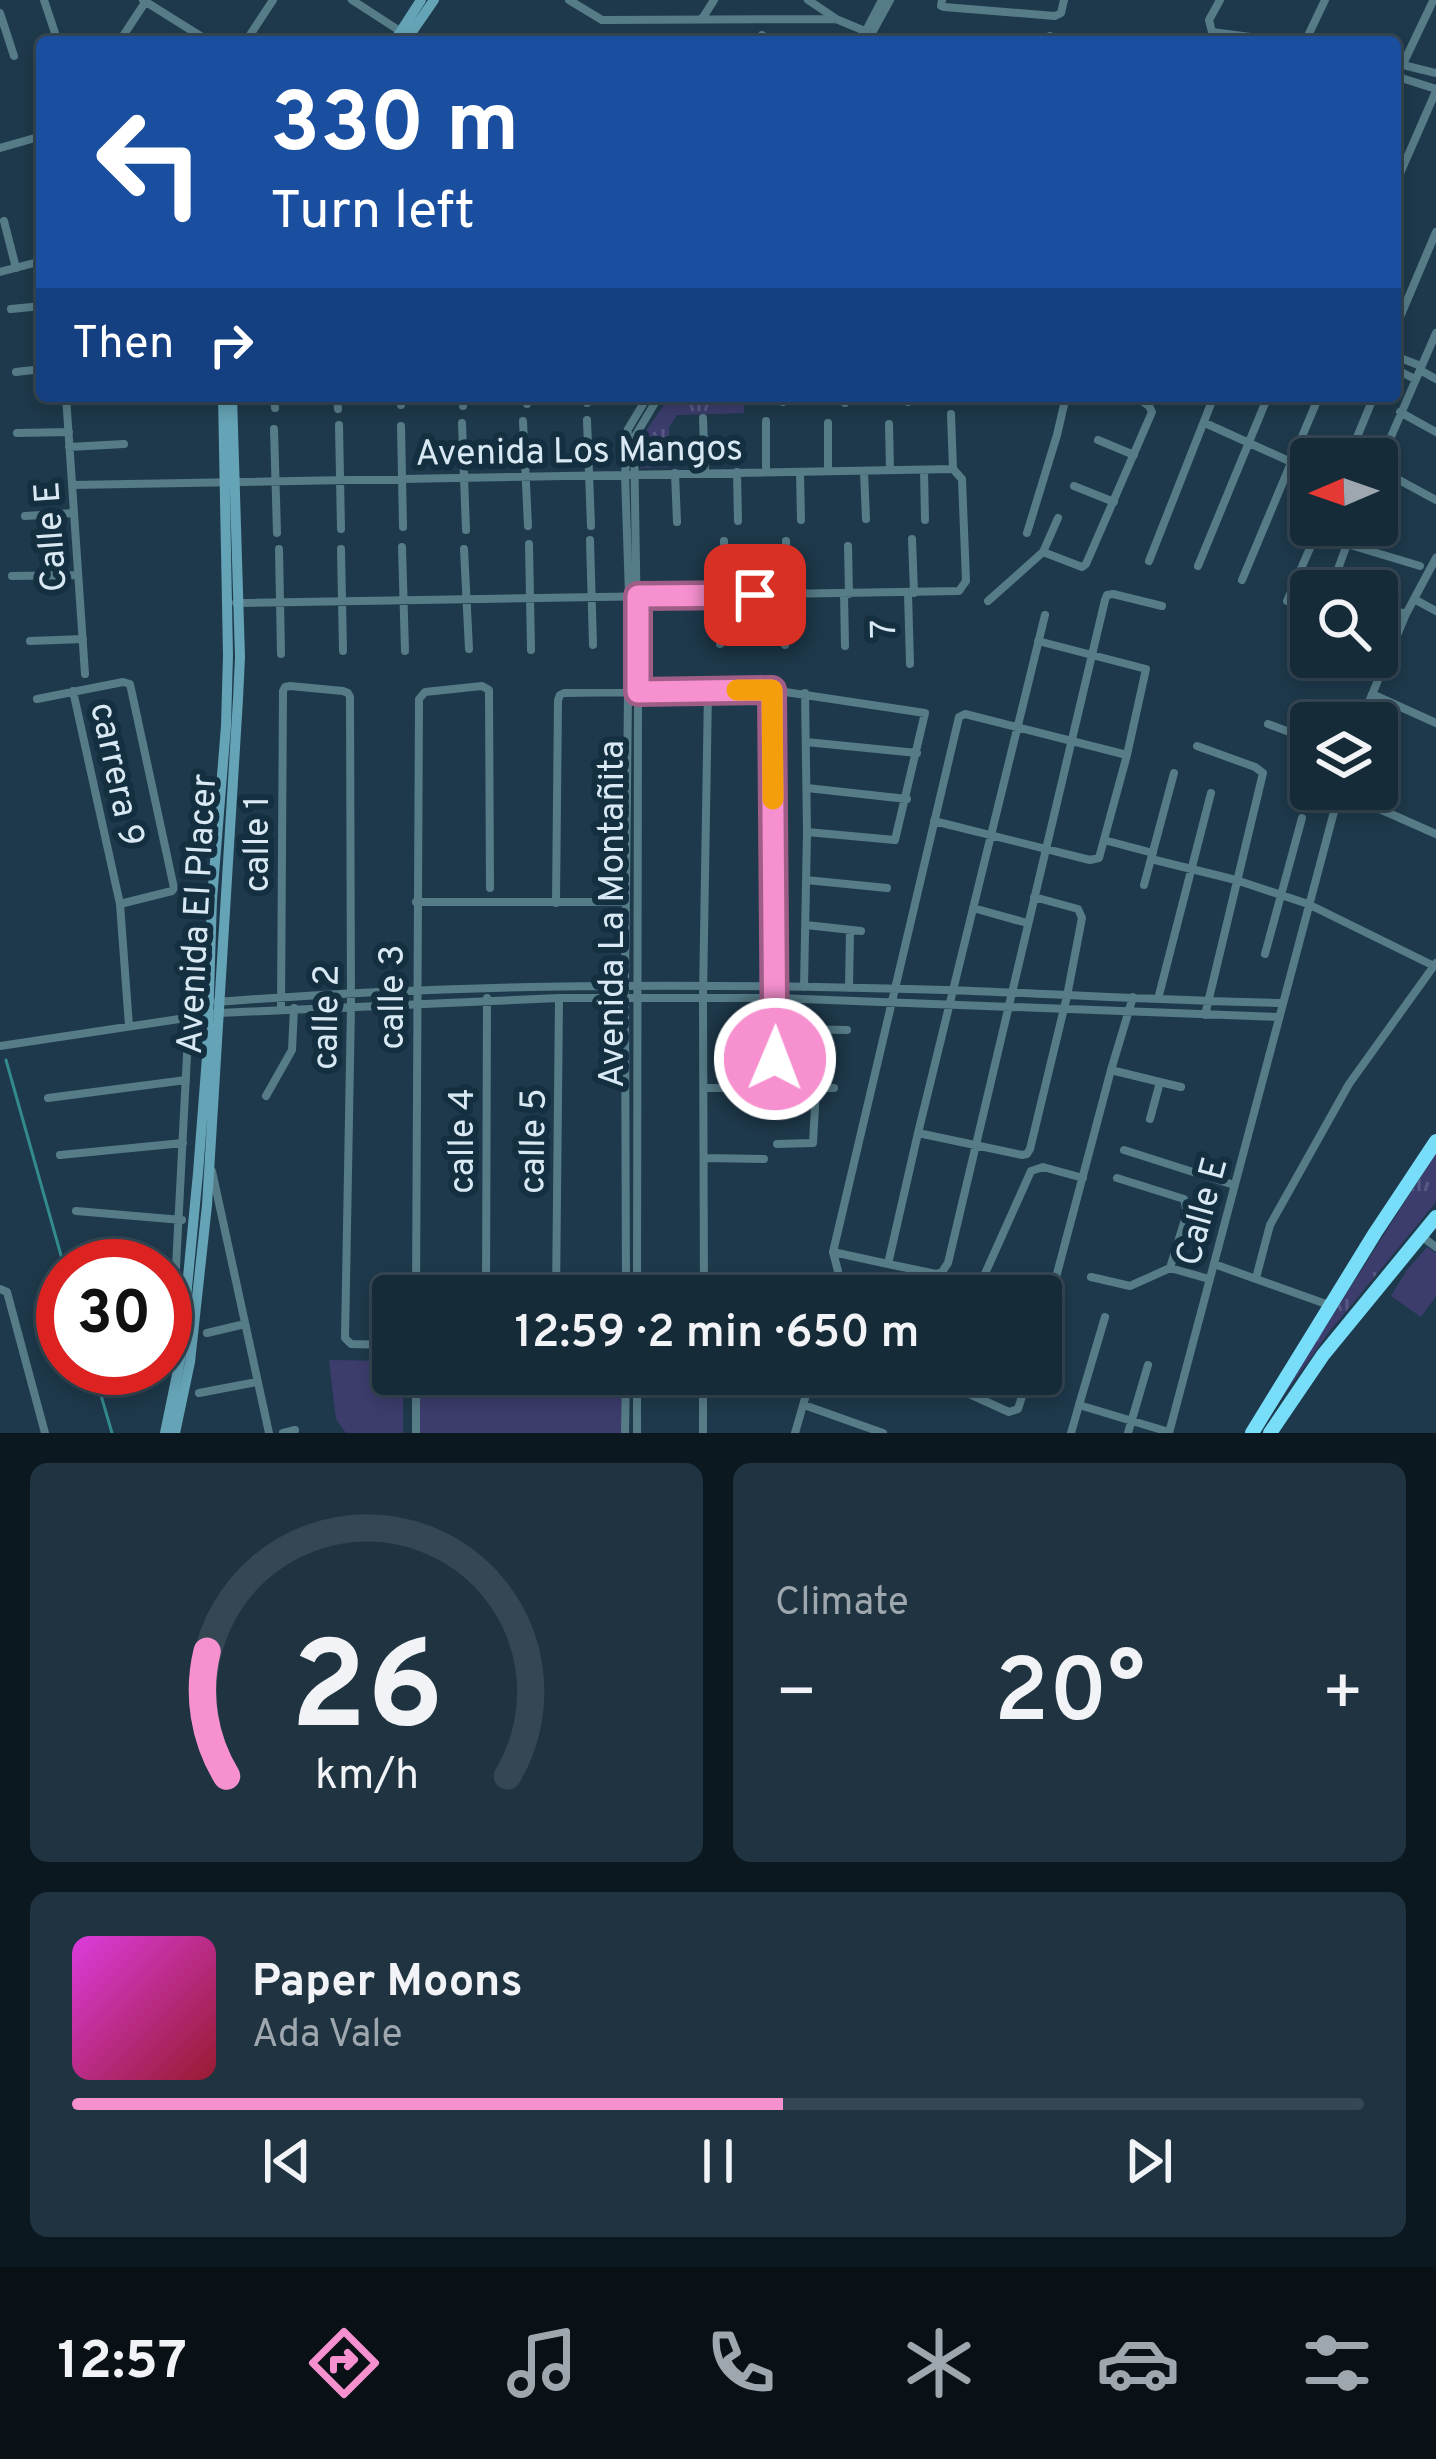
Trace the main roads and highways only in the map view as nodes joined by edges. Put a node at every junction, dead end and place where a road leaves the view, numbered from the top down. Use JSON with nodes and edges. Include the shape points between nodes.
{"nodes":[{"id":1,"x":1436,"y":1141,"type":"edge"},
{"id":2,"x":1430,"y":1230,"type":"edge"},
{"id":3,"x":1252,"y":1433,"type":"edge"},
{"id":4,"x":1270,"y":1433,"type":"edge"}],
"edges":[{"from":1,"to":3,"type":"highway"},
{"from":2,"to":4,"type":"highway","via":[[1323,1355]]}]}
